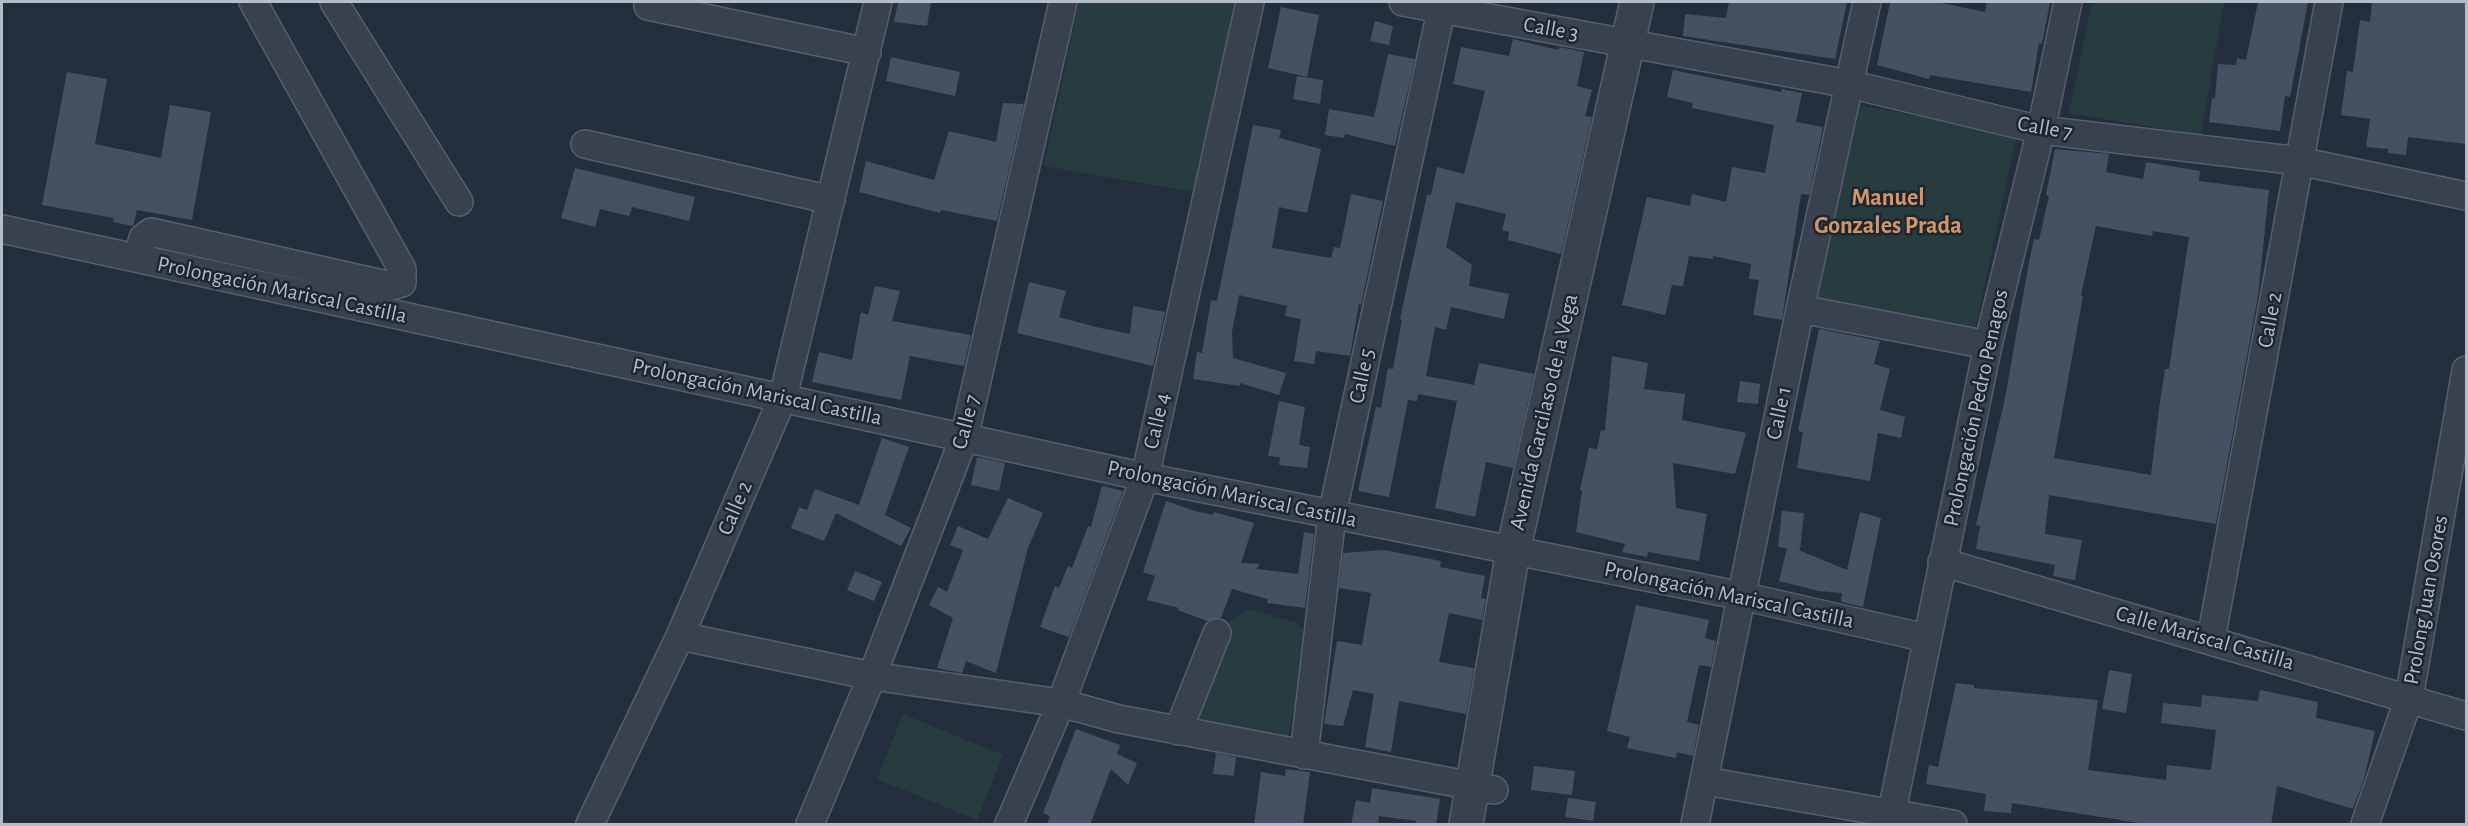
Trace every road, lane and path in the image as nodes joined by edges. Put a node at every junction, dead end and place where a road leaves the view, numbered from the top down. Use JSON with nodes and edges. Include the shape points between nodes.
{"nodes":[{"id":1,"x":253,"y":2,"type":"edge"},
{"id":2,"x":334,"y":2,"type":"edge"},
{"id":3,"x":878,"y":2,"type":"edge"},
{"id":4,"x":1063,"y":2,"type":"edge"},
{"id":5,"x":1250,"y":2,"type":"edge"},
{"id":6,"x":1403,"y":2,"type":"edge"},
{"id":7,"x":1637,"y":2,"type":"edge"},
{"id":8,"x":1658,"y":2,"type":"edge"},
{"id":9,"x":1867,"y":2,"type":"edge"},
{"id":10,"x":2068,"y":2,"type":"edge"},
{"id":11,"x":2329,"y":2,"type":"edge"},
{"id":12,"x":1443,"y":5,"type":"edge"},
{"id":13,"x":648,"y":6,"type":"dead end"},
{"id":14,"x":1637,"y":44,"type":"junction"},
{"id":15,"x":867,"y":51,"type":"junction"},
{"id":16,"x":1849,"y":84,"type":"junction"},
{"id":17,"x":2041,"y":130,"type":"junction"},
{"id":18,"x":585,"y":144,"type":"dead end"},
{"id":19,"x":2299,"y":160,"type":"junction"},
{"id":20,"x":2466,"y":196,"type":"edge"},
{"id":21,"x":831,"y":200,"type":"junction"},
{"id":22,"x":459,"y":202,"type":"dead end"},
{"id":23,"x":2,"y":229,"type":"edge"},
{"id":24,"x":138,"y":258,"type":"junction"},
{"id":25,"x":1800,"y":309,"type":"junction"},
{"id":26,"x":1988,"y":345,"type":"junction"},
{"id":27,"x":2466,"y":370,"type":"edge"},
{"id":28,"x":783,"y":397,"type":"junction"},
{"id":29,"x":964,"y":438,"type":"junction"},
{"id":30,"x":1144,"y":477,"type":"junction"},
{"id":31,"x":2457,"y":483,"type":"edge"},
{"id":32,"x":1332,"y":515,"type":"junction"},
{"id":33,"x":1522,"y":553,"type":"junction"},
{"id":34,"x":1942,"y":562,"type":"junction"},
{"id":35,"x":1742,"y":596,"type":"junction"},
{"id":36,"x":1217,"y":633,"type":"dead end"},
{"id":37,"x":680,"y":636,"type":"junction"},
{"id":38,"x":1926,"y":638,"type":"junction"},
{"id":39,"x":2211,"y":639,"type":"junction"},
{"id":40,"x":872,"y":676,"type":"junction"},
{"id":41,"x":1061,"y":703,"type":"junction"},
{"id":42,"x":2406,"y":707,"type":"junction"},
{"id":43,"x":2466,"y":716,"type":"edge"},
{"id":44,"x":1178,"y":730,"type":"junction"},
{"id":45,"x":2466,"y":735,"type":"edge"},
{"id":46,"x":1304,"y":755,"type":"junction"},
{"id":47,"x":1705,"y":781,"type":"junction"},
{"id":48,"x":1484,"y":789,"type":"junction"},
{"id":49,"x":1891,"y":816,"type":"junction"},
{"id":50,"x":590,"y":825,"type":"edge"},
{"id":51,"x":810,"y":825,"type":"edge"},
{"id":52,"x":1010,"y":825,"type":"edge"},
{"id":53,"x":1466,"y":825,"type":"edge"},
{"id":54,"x":1489,"y":825,"type":"edge"},
{"id":55,"x":1695,"y":825,"type":"edge"},
{"id":56,"x":1953,"y":825,"type":"edge"},
{"id":57,"x":2365,"y":825,"type":"edge"}],
"edges":[{"from":1,"to":24,"type":"street","via":[[402,269],[402,283],[392,286],[151,232],[142,238]]},
{"from":2,"to":22,"type":"street"},
{"from":3,"to":15,"type":"street","name":"Calle 2"},
{"from":4,"to":29,"type":"street","name":"Calle 7"},
{"from":5,"to":30,"type":"street","name":"Calle 4"},
{"from":6,"to":12,"type":"street","name":"Calle 3"},
{"from":7,"to":14,"type":"street","name":"Avenida Garcilaso de la Vega"},
{"from":8,"to":14,"type":"street","name":"Avenida Garcilaso de la Vega"},
{"from":9,"to":16,"type":"street","name":"Calle 1"},
{"from":10,"to":17,"type":"street","name":"Prolongación Pedro Penagos"},
{"from":11,"to":19,"type":"street","name":"Calle 2"},
{"from":12,"to":14,"type":"street","name":"Calle 3"},
{"from":12,"to":32,"type":"street","name":"Calle 5"},
{"from":13,"to":15,"type":"street"},
{"from":14,"to":16,"type":"street","name":"Calle 7"},
{"from":14,"to":33,"type":"street","name":"Avenida Garcilaso de la Vega"},
{"from":15,"to":21,"type":"street","name":"Calle 2"},
{"from":16,"to":17,"type":"street","name":"Calle 7"},
{"from":16,"to":25,"type":"street","name":"Calle 1"},
{"from":17,"to":19,"type":"street","name":"Calle 7"},
{"from":17,"to":26,"type":"street","name":"Prolongación Pedro Penagos"},
{"from":18,"to":21,"type":"street"},
{"from":19,"to":20,"type":"street","name":"Calle 7"},
{"from":19,"to":39,"type":"street","name":"Calle 2"},
{"from":21,"to":28,"type":"street","name":"Calle 2"},
{"from":23,"to":24,"type":"street","name":"Prolongación Mariscal Castilla"},
{"from":24,"to":28,"type":"street","name":"Prolongación Mariscal Castilla"},
{"from":25,"to":26,"type":"street"},
{"from":25,"to":35,"type":"street","name":"Calle 1"},
{"from":26,"to":34,"type":"street","name":"Prolongación Pedro Penagos"},
{"from":27,"to":31,"type":"street","name":"Prolong Juan Osores"},
{"from":28,"to":29,"type":"street","name":"Prolongación Mariscal Castilla"},
{"from":28,"to":37,"type":"street","name":"Calle 2"},
{"from":29,"to":30,"type":"street","name":"Prolongación Mariscal Castilla"},
{"from":29,"to":40,"type":"street","name":"Calle 7"},
{"from":30,"to":32,"type":"street","name":"Prolongación Mariscal Castilla"},
{"from":30,"to":41,"type":"street","name":"Calle 4"},
{"from":31,"to":42,"type":"street","name":"Prolong Juan Osores"},
{"from":32,"to":33,"type":"street","name":"Prolongación Mariscal Castilla"},
{"from":32,"to":46,"type":"street","name":"Calle 5"},
{"from":33,"to":35,"type":"street","name":"Prolongación Mariscal Castilla"},
{"from":33,"to":48,"type":"street","name":"Avenida Garcilaso de la Vega"},
{"from":34,"to":38,"type":"street","name":"Prolongación Pedro Penagos"},
{"from":34,"to":39,"type":"street","name":"Calle Mariscal Castilla"},
{"from":35,"to":38,"type":"street","name":"Prolongación Mariscal Castilla"},
{"from":35,"to":47,"type":"street","name":"Calle 1"},
{"from":36,"to":44,"type":"street"},
{"from":37,"to":40,"type":"street"},
{"from":37,"to":50,"type":"street","name":"Calle 2"},
{"from":38,"to":49,"type":"street","name":"Prolongación Pedro Penagos"},
{"from":39,"to":42,"type":"street","name":"Calle Mariscal Castilla"},
{"from":40,"to":41,"type":"street"},
{"from":40,"to":51,"type":"street","name":"Calle 7"},
{"from":41,"to":44,"type":"street"},
{"from":41,"to":52,"type":"street","name":"Calle 4"},
{"from":42,"to":43,"type":"street","name":"Calle Mariscal Castilla"},
{"from":42,"to":45,"type":"street","name":"Calle Mariscal Castilla"},
{"from":42,"to":57,"type":"street","name":"Prolong Juan Osores"},
{"from":44,"to":46,"type":"street"},
{"from":46,"to":48,"type":"street"},
{"from":47,"to":49,"type":"street"},
{"from":47,"to":55,"type":"street","name":"Calle 1"},
{"from":48,"to":53,"type":"street","name":"Avenida Garcilaso de la Vega"},
{"from":48,"to":54,"type":"street","name":"Avenida Garcilaso de la Vega"},
{"from":49,"to":56,"type":"street"}]}
